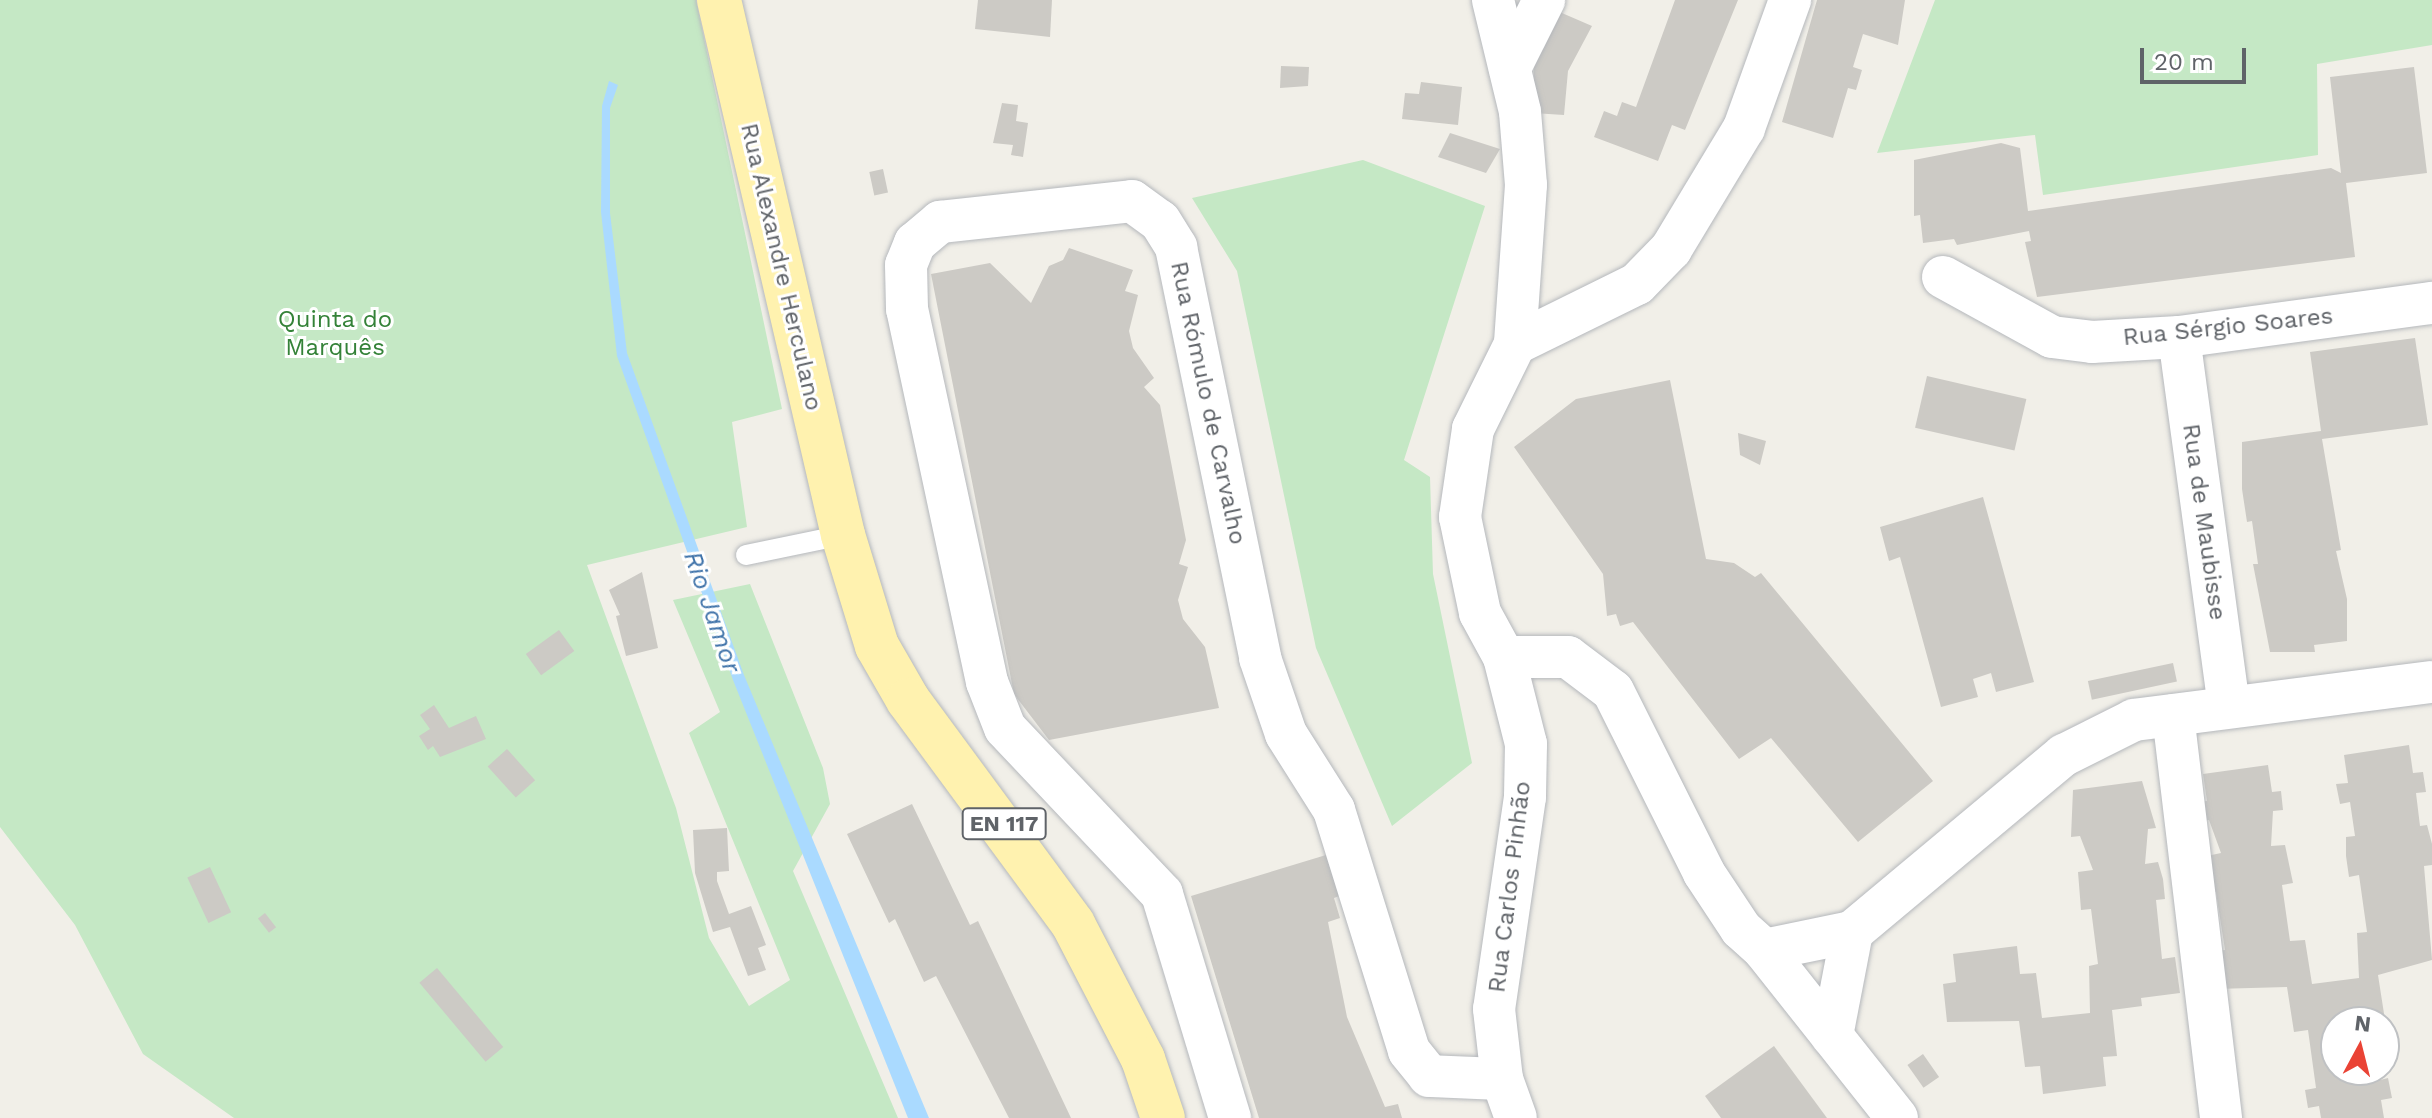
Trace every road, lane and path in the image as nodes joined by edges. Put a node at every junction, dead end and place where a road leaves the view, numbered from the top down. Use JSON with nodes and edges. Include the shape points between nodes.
{"nodes":[{"id":1,"x":719,"y":0,"type":"edge"},
{"id":2,"x":1493,"y":0,"type":"edge"},
{"id":3,"x":1544,"y":0,"type":"edge"},
{"id":4,"x":1790,"y":0,"type":"edge"},
{"id":5,"x":1510,"y":68,"type":"junction"},
{"id":6,"x":1943,"y":277,"type":"dead end"},
{"id":7,"x":2432,"y":303,"type":"edge"},
{"id":8,"x":2179,"y":337,"type":"junction"},
{"id":9,"x":1515,"y":344,"type":"junction"},
{"id":10,"x":843,"y":535,"type":"junction"},
{"id":11,"x":746,"y":555,"type":"dead end"},
{"id":12,"x":1504,"y":657,"type":"junction"},
{"id":13,"x":2432,"y":682,"type":"edge"},
{"id":14,"x":2229,"y":707,"type":"junction"},
{"id":15,"x":2173,"y":715,"type":"junction"},
{"id":16,"x":1852,"y":932,"type":"junction"},
{"id":17,"x":1764,"y":950,"type":"junction"},
{"id":18,"x":1832,"y":1036,"type":"junction"},
{"id":19,"x":1502,"y":1079,"type":"junction"},
{"id":20,"x":1163,"y":1118,"type":"edge"},
{"id":21,"x":1230,"y":1118,"type":"edge"},
{"id":22,"x":1516,"y":1118,"type":"edge"},
{"id":23,"x":1897,"y":1118,"type":"edge"},
{"id":24,"x":2221,"y":1118,"type":"edge"}],
"edges":[{"from":1,"to":10,"type":"main road","name":"Rua Alexandre Herculano","number":"EN 117"},
{"from":2,"to":5,"type":"street"},
{"from":3,"to":5,"type":"street"},
{"from":4,"to":9,"type":"street","via":[[1744,128],[1671,249],[1637,284]]},
{"from":5,"to":9,"type":"street","via":[[1526,185]]},
{"from":6,"to":8,"type":"street","name":"Rua Sérgio Soares","via":[[2052,337]]},
{"from":7,"to":8,"type":"street","name":"Rua Sérgio Soares"},
{"from":8,"to":14,"type":"street","name":"Rua de Maubisse"},
{"from":9,"to":12,"type":"street","name":"Rua Carlos Pinhão","via":[[1473,429],[1460,517],[1480,613]]},
{"from":10,"to":11,"type":"lane"},
{"from":10,"to":20,"type":"main road","number":"EN 117","via":[[869,625],[889,670],[1073,924],[1143,1059]]},
{"from":12,"to":17,"type":"street","via":[[1568,657],[1613,691],[1704,873],[1741,929]]},
{"from":12,"to":19,"type":"street","name":"Rua Carlos Pinhão","via":[[1526,744],[1525,797],[1494,1009]]},
{"from":13,"to":14,"type":"street"},
{"from":14,"to":15,"type":"street"},
{"from":15,"to":16,"type":"street","via":[[2134,720],[2064,755]]},
{"from":15,"to":24,"type":"street"},
{"from":16,"to":17,"type":"street"},
{"from":16,"to":18,"type":"street"},
{"from":17,"to":18,"type":"street"},
{"from":18,"to":23,"type":"street"},
{"from":19,"to":21,"type":"street","name":"Rua Rómulo de Carvalho","via":[[1429,1076],[1409,1051],[1334,810],[1286,734],[1260,658],[1176,247],[1160,221],[1132,201],[940,222],[915,243],[906,265],[907,309],[987,682],[1005,728],[1162,894]]},
{"from":19,"to":22,"type":"street","name":"Rua Carlos Pinhão"}]}
